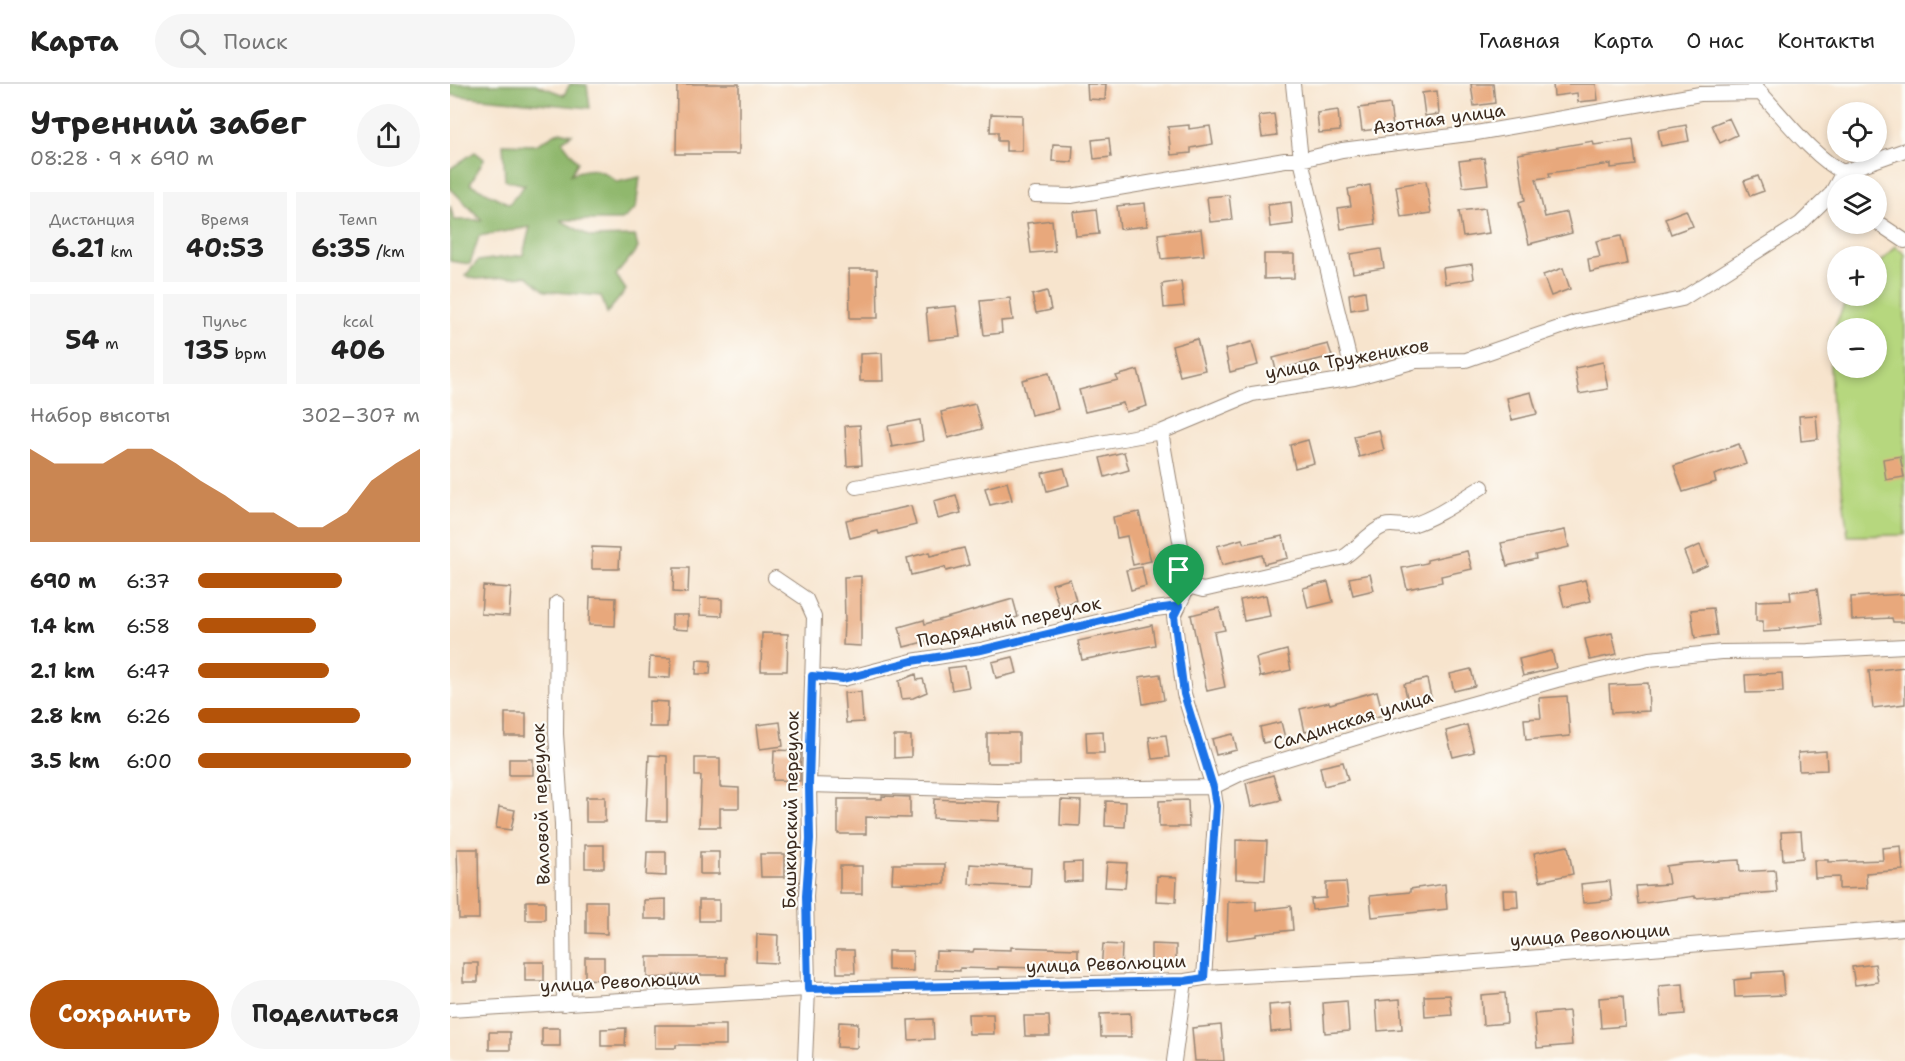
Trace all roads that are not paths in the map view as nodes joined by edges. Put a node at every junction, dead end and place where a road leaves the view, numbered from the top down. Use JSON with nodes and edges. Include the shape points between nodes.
{"nodes":[{"id":1,"x":1293,"y":84,"type":"edge"},
{"id":2,"x":1756,"y":88,"type":"edge"},
{"id":3,"x":1905,"y":150,"type":"edge"},
{"id":4,"x":1301,"y":160,"type":"junction"},
{"id":5,"x":1843,"y":172,"type":"junction"},
{"id":6,"x":1035,"y":195,"type":"dead end"},
{"id":7,"x":1887,"y":229,"type":"edge"},
{"id":8,"x":1905,"y":241,"type":"edge"},
{"id":9,"x":1354,"y":378,"type":"junction"},
{"id":10,"x":1161,"y":432,"type":"junction"},
{"id":11,"x":856,"y":487,"type":"dead end"},
{"id":12,"x":1482,"y":487,"type":"dead end"},
{"id":13,"x":775,"y":578,"type":"dead end"},
{"id":14,"x":1188,"y":586,"type":"junction"},
{"id":15,"x":557,"y":603,"type":"dead end"},
{"id":16,"x":1179,"y":606,"type":"junction"},
{"id":17,"x":1905,"y":646,"type":"edge"},
{"id":18,"x":812,"y":676,"type":"junction"},
{"id":19,"x":809,"y":785,"type":"junction"},
{"id":20,"x":1213,"y":787,"type":"junction"},
{"id":21,"x":1905,"y":928,"type":"edge"},
{"id":22,"x":1204,"y":978,"type":"junction"},
{"id":23,"x":1185,"y":981,"type":"junction"},
{"id":24,"x":808,"y":989,"type":"junction"},
{"id":25,"x":564,"y":1004,"type":"junction"},
{"id":26,"x":450,"y":1010,"type":"edge"},
{"id":27,"x":805,"y":1061,"type":"edge"},
{"id":28,"x":1174,"y":1061,"type":"edge"}],
"edges":[{"from":1,"to":4,"type":"street"},
{"from":2,"to":4,"type":"street","name":"Азотная улица","via":[[1476,133],[1342,150]]},
{"from":2,"to":5,"type":"street","via":[[1832,167]]},
{"from":3,"to":5,"type":"street"},
{"from":4,"to":6,"type":"street","name":"Азотная улица","via":[[1071,196]]},
{"from":4,"to":9,"type":"street"},
{"from":5,"to":9,"type":"street","name":"улица Тружеников","via":[[1832,194],[1800,224],[1682,299],[1576,322],[1466,360],[1416,362]]},
{"from":7,"to":8,"type":"street"},
{"from":9,"to":10,"type":"street","name":"улица Тружеников","via":[[1252,394]]},
{"from":10,"to":11,"type":"street","name":"улица Тружеников"},
{"from":10,"to":14,"type":"street"},
{"from":12,"to":14,"type":"street","via":[[1410,526],[1386,525],[1344,557],[1203,590]]},
{"from":13,"to":18,"type":"street","name":"Башкирский переулок","via":[[806,599],[813,617]]},
{"from":14,"to":16,"type":"street"},
{"from":15,"to":25,"type":"street","name":"Валовой переулок","via":[[556,734],[562,824]]},
{"from":16,"to":18,"type":"street","name":"Подрядный переулок","via":[[843,679]]},
{"from":16,"to":20,"type":"street","via":[[1174,616],[1184,694]]},
{"from":17,"to":20,"type":"street","name":"Салдинская улица","via":[[1722,652],[1649,659],[1414,720],[1244,772]]},
{"from":18,"to":19,"type":"street","name":"Башкирский переулок"},
{"from":19,"to":20,"type":"street","name":"Салдинская улица","via":[[996,790]]},
{"from":19,"to":24,"type":"street","name":"Башкирский переулок"},
{"from":20,"to":22,"type":"street","via":[[1216,806]]},
{"from":21,"to":22,"type":"street","name":"улица Революции","via":[[1412,967]]},
{"from":22,"to":23,"type":"street","name":"улица Революции"},
{"from":23,"to":24,"type":"street","name":"улица Революции"},
{"from":23,"to":28,"type":"street"},
{"from":24,"to":25,"type":"street","name":"улица Революции"},
{"from":24,"to":27,"type":"street","name":"Башкирский переулок"},
{"from":25,"to":26,"type":"street","name":"улица Революции"}]}
